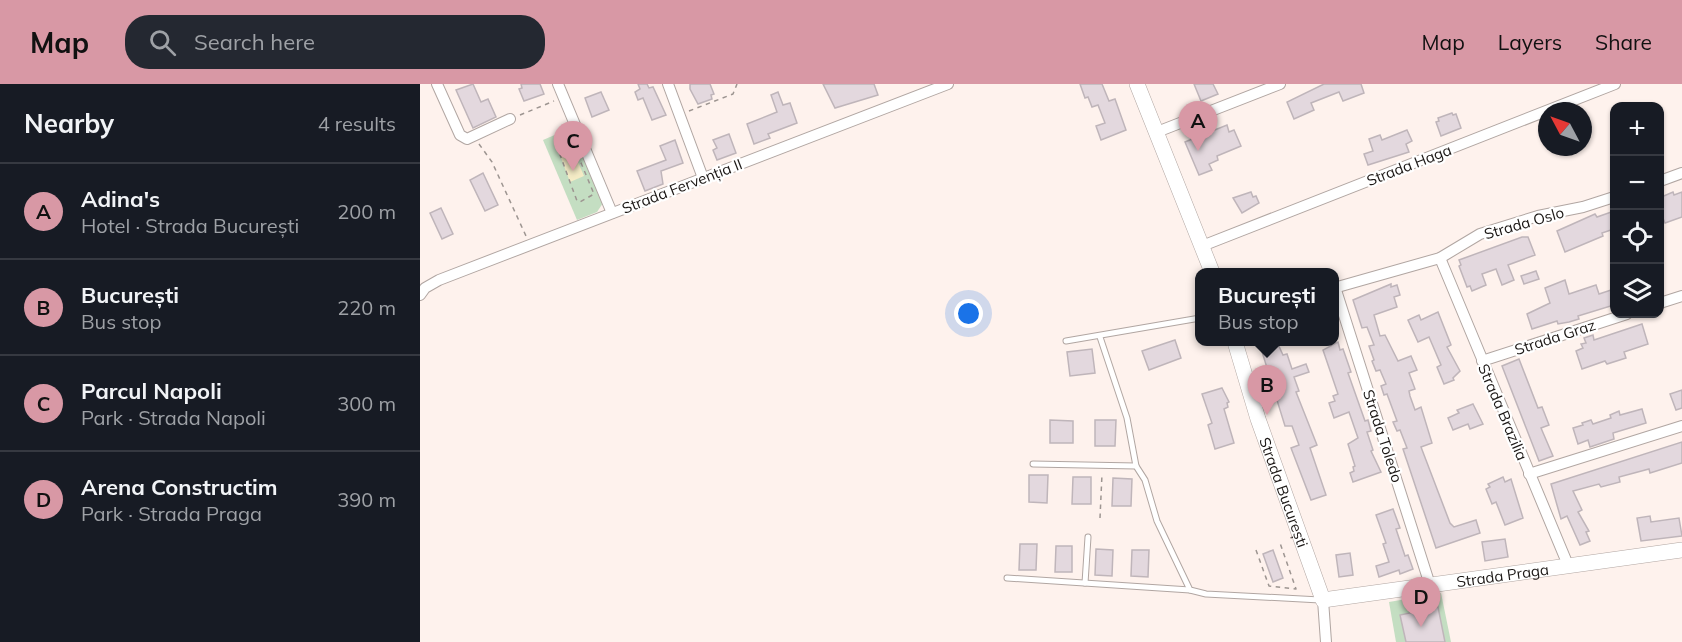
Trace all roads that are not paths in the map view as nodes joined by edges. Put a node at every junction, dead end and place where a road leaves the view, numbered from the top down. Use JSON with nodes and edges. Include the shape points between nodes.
{"nodes":[{"id":1,"x":437,"y":84,"type":"edge"},
{"id":2,"x":558,"y":84,"type":"edge"},
{"id":3,"x":668,"y":84,"type":"edge"},
{"id":4,"x":947,"y":84,"type":"edge"},
{"id":5,"x":1137,"y":84,"type":"edge"},
{"id":6,"x":1280,"y":84,"type":"edge"},
{"id":7,"x":1615,"y":84,"type":"edge"},
{"id":8,"x":510,"y":119,"type":"road end"},
{"id":9,"x":1157,"y":132,"type":"junction"},
{"id":10,"x":1682,"y":173,"type":"edge"},
{"id":11,"x":703,"y":178,"type":"junction"},
{"id":12,"x":1664,"y":179,"type":"edge"},
{"id":13,"x":1610,"y":198,"type":"edge"},
{"id":14,"x":612,"y":213,"type":"junction"},
{"id":15,"x":1202,"y":246,"type":"junction"},
{"id":16,"x":1440,"y":258,"type":"junction"},
{"id":17,"x":1210,"y":268,"type":"edge"},
{"id":18,"x":1339,"y":286,"type":"edge"},
{"id":19,"x":420,"y":295,"type":"edge"},
{"id":20,"x":1682,"y":296,"type":"edge"},
{"id":21,"x":1339,"y":300,"type":"edge"},
{"id":22,"x":1664,"y":301,"type":"edge"},
{"id":23,"x":1615,"y":318,"type":"edge"},
{"id":24,"x":1195,"y":319,"type":"edge"},
{"id":25,"x":1100,"y":337,"type":"junction"},
{"id":26,"x":1066,"y":341,"type":"dead end"},
{"id":27,"x":1236,"y":346,"type":"edge"},
{"id":28,"x":1482,"y":361,"type":"junction"},
{"id":29,"x":1682,"y":426,"type":"edge"},
{"id":30,"x":1033,"y":464,"type":"dead end"},
{"id":31,"x":1136,"y":466,"type":"junction"},
{"id":32,"x":1529,"y":474,"type":"junction"},
{"id":33,"x":1088,"y":537,"type":"dead end"},
{"id":34,"x":1682,"y":550,"type":"edge"},
{"id":35,"x":1568,"y":565,"type":"junction"},
{"id":36,"x":1007,"y":578,"type":"dead end"},
{"id":37,"x":1085,"y":583,"type":"junction"},
{"id":38,"x":1430,"y":585,"type":"junction"},
{"id":39,"x":1190,"y":590,"type":"junction"},
{"id":40,"x":1323,"y":600,"type":"junction"},
{"id":41,"x":1326,"y":642,"type":"edge"}],
"edges":[{"from":1,"to":8,"type":"street","via":[[460,135],[466,139]]},
{"from":2,"to":14,"type":"street"},
{"from":3,"to":11,"type":"street"},
{"from":4,"to":11,"type":"street","name":"Strada Fervenția II"},
{"from":5,"to":9,"type":"street"},
{"from":6,"to":9,"type":"street"},
{"from":7,"to":15,"type":"street","name":"Strada Haga"},
{"from":9,"to":15,"type":"street"},
{"from":10,"to":12,"type":"street"},
{"from":11,"to":14,"type":"street","name":"Strada Fervenția II"},
{"from":13,"to":16,"type":"street","name":"Strada Oslo","via":[[1480,234]]},
{"from":14,"to":19,"type":"street","name":"Strada Fervenția II","via":[[439,280]]},
{"from":15,"to":17,"type":"street"},
{"from":16,"to":18,"type":"street","name":"Strada Oslo"},
{"from":16,"to":28,"type":"street","name":"Strada Brazilia"},
{"from":20,"to":22,"type":"street"},
{"from":21,"to":38,"type":"street","name":"Strada Toledo"},
{"from":23,"to":28,"type":"street","name":"Strada Graz"},
{"from":24,"to":25,"type":"lane"},
{"from":25,"to":26,"type":"lane"},
{"from":25,"to":31,"type":"lane","via":[[1126,418]]},
{"from":27,"to":40,"type":"street","name":"Strada București"},
{"from":28,"to":32,"type":"street","name":"Strada Brazilia"},
{"from":29,"to":32,"type":"street"},
{"from":30,"to":31,"type":"lane"},
{"from":31,"to":39,"type":"lane"},
{"from":32,"to":35,"type":"street","name":"Strada Brazilia"},
{"from":33,"to":37,"type":"lane"},
{"from":34,"to":35,"type":"street","name":"Strada Praga"},
{"from":35,"to":38,"type":"street","name":"Strada Praga"},
{"from":36,"to":37,"type":"lane"},
{"from":37,"to":39,"type":"lane"},
{"from":38,"to":40,"type":"street","name":"Strada Praga"},
{"from":39,"to":40,"type":"lane"},
{"from":40,"to":41,"type":"street","name":"Strada București"}]}
